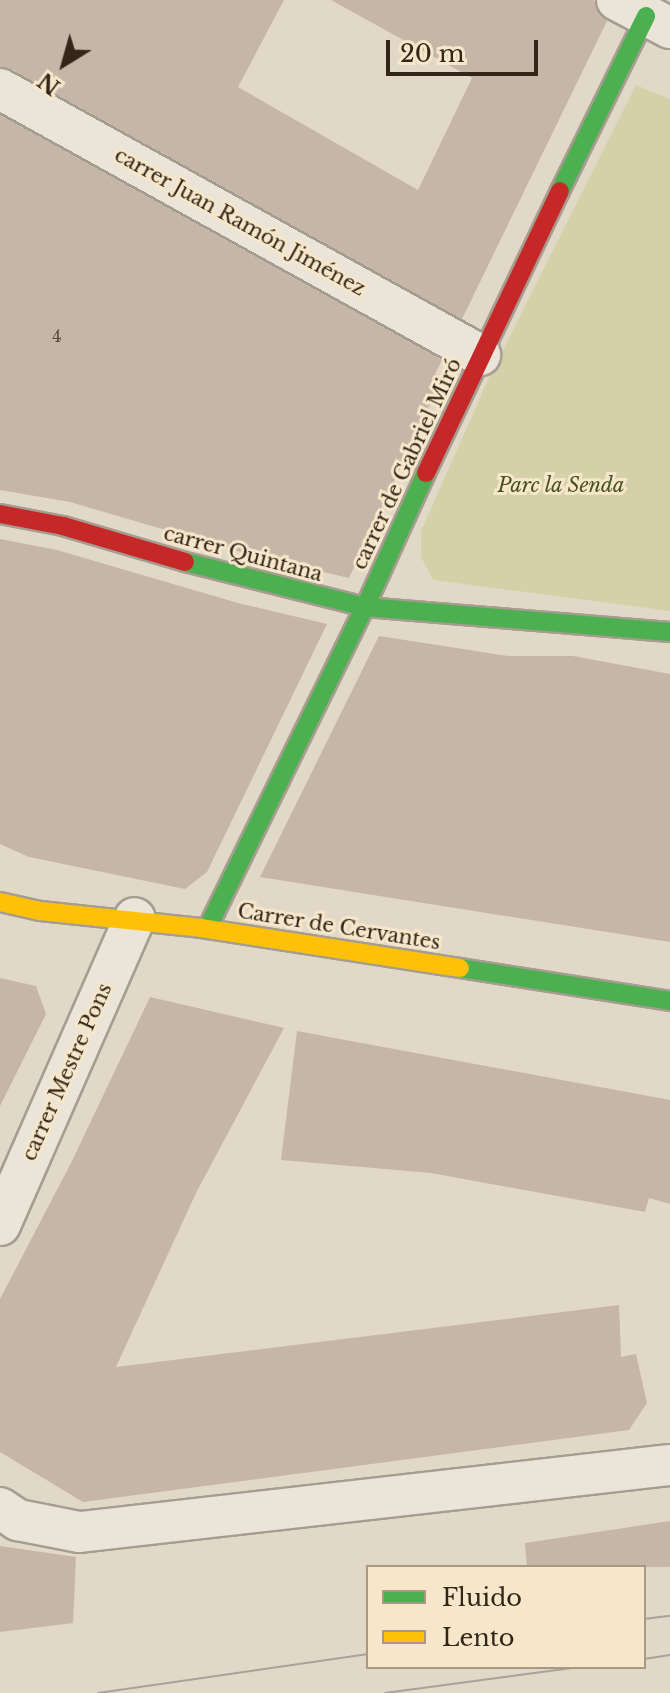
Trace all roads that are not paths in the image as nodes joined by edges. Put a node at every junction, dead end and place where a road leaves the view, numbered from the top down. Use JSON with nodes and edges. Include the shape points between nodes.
{"nodes":[{"id":1,"x":644,"y":15,"type":"edge"},
{"id":2,"x":0,"y":89,"type":"edge"},
{"id":3,"x":480,"y":355,"type":"junction"},
{"id":4,"x":0,"y":514,"type":"edge"},
{"id":5,"x":365,"y":607,"type":"junction"},
{"id":6,"x":670,"y":632,"type":"edge"},
{"id":7,"x":0,"y":902,"type":"edge"},
{"id":8,"x":135,"y":918,"type":"junction"},
{"id":9,"x":207,"y":929,"type":"junction"},
{"id":10,"x":670,"y":1001,"type":"edge"},
{"id":11,"x":0,"y":1225,"type":"edge"},
{"id":12,"x":670,"y":1465,"type":"edge"},
{"id":13,"x":0,"y":1508,"type":"edge"}],
"edges":[{"from":1,"to":3,"type":"street","name":"carrer de Gabriel Miró"},
{"from":2,"to":3,"type":"street","name":"carrer Juan Ramón Jiménez"},
{"from":3,"to":5,"type":"street","name":"carrer de Gabriel Miró"},
{"from":4,"to":5,"type":"street","name":"carrer Quintana"},
{"from":5,"to":6,"type":"street","name":"carrer Quintana"},
{"from":5,"to":9,"type":"street","name":"carrer de Gabriel Miró"},
{"from":7,"to":8,"type":"street","name":"Carrer de Cervantes","via":[[40,911]]},
{"from":8,"to":9,"type":"street","name":"Carrer de Cervantes"},
{"from":8,"to":11,"type":"street","name":"carrer Mestre Pons"},
{"from":9,"to":10,"type":"street","name":"Carrer de Cervantes"},
{"from":12,"to":13,"type":"street","via":[[80,1532],[18,1520]]}]}
